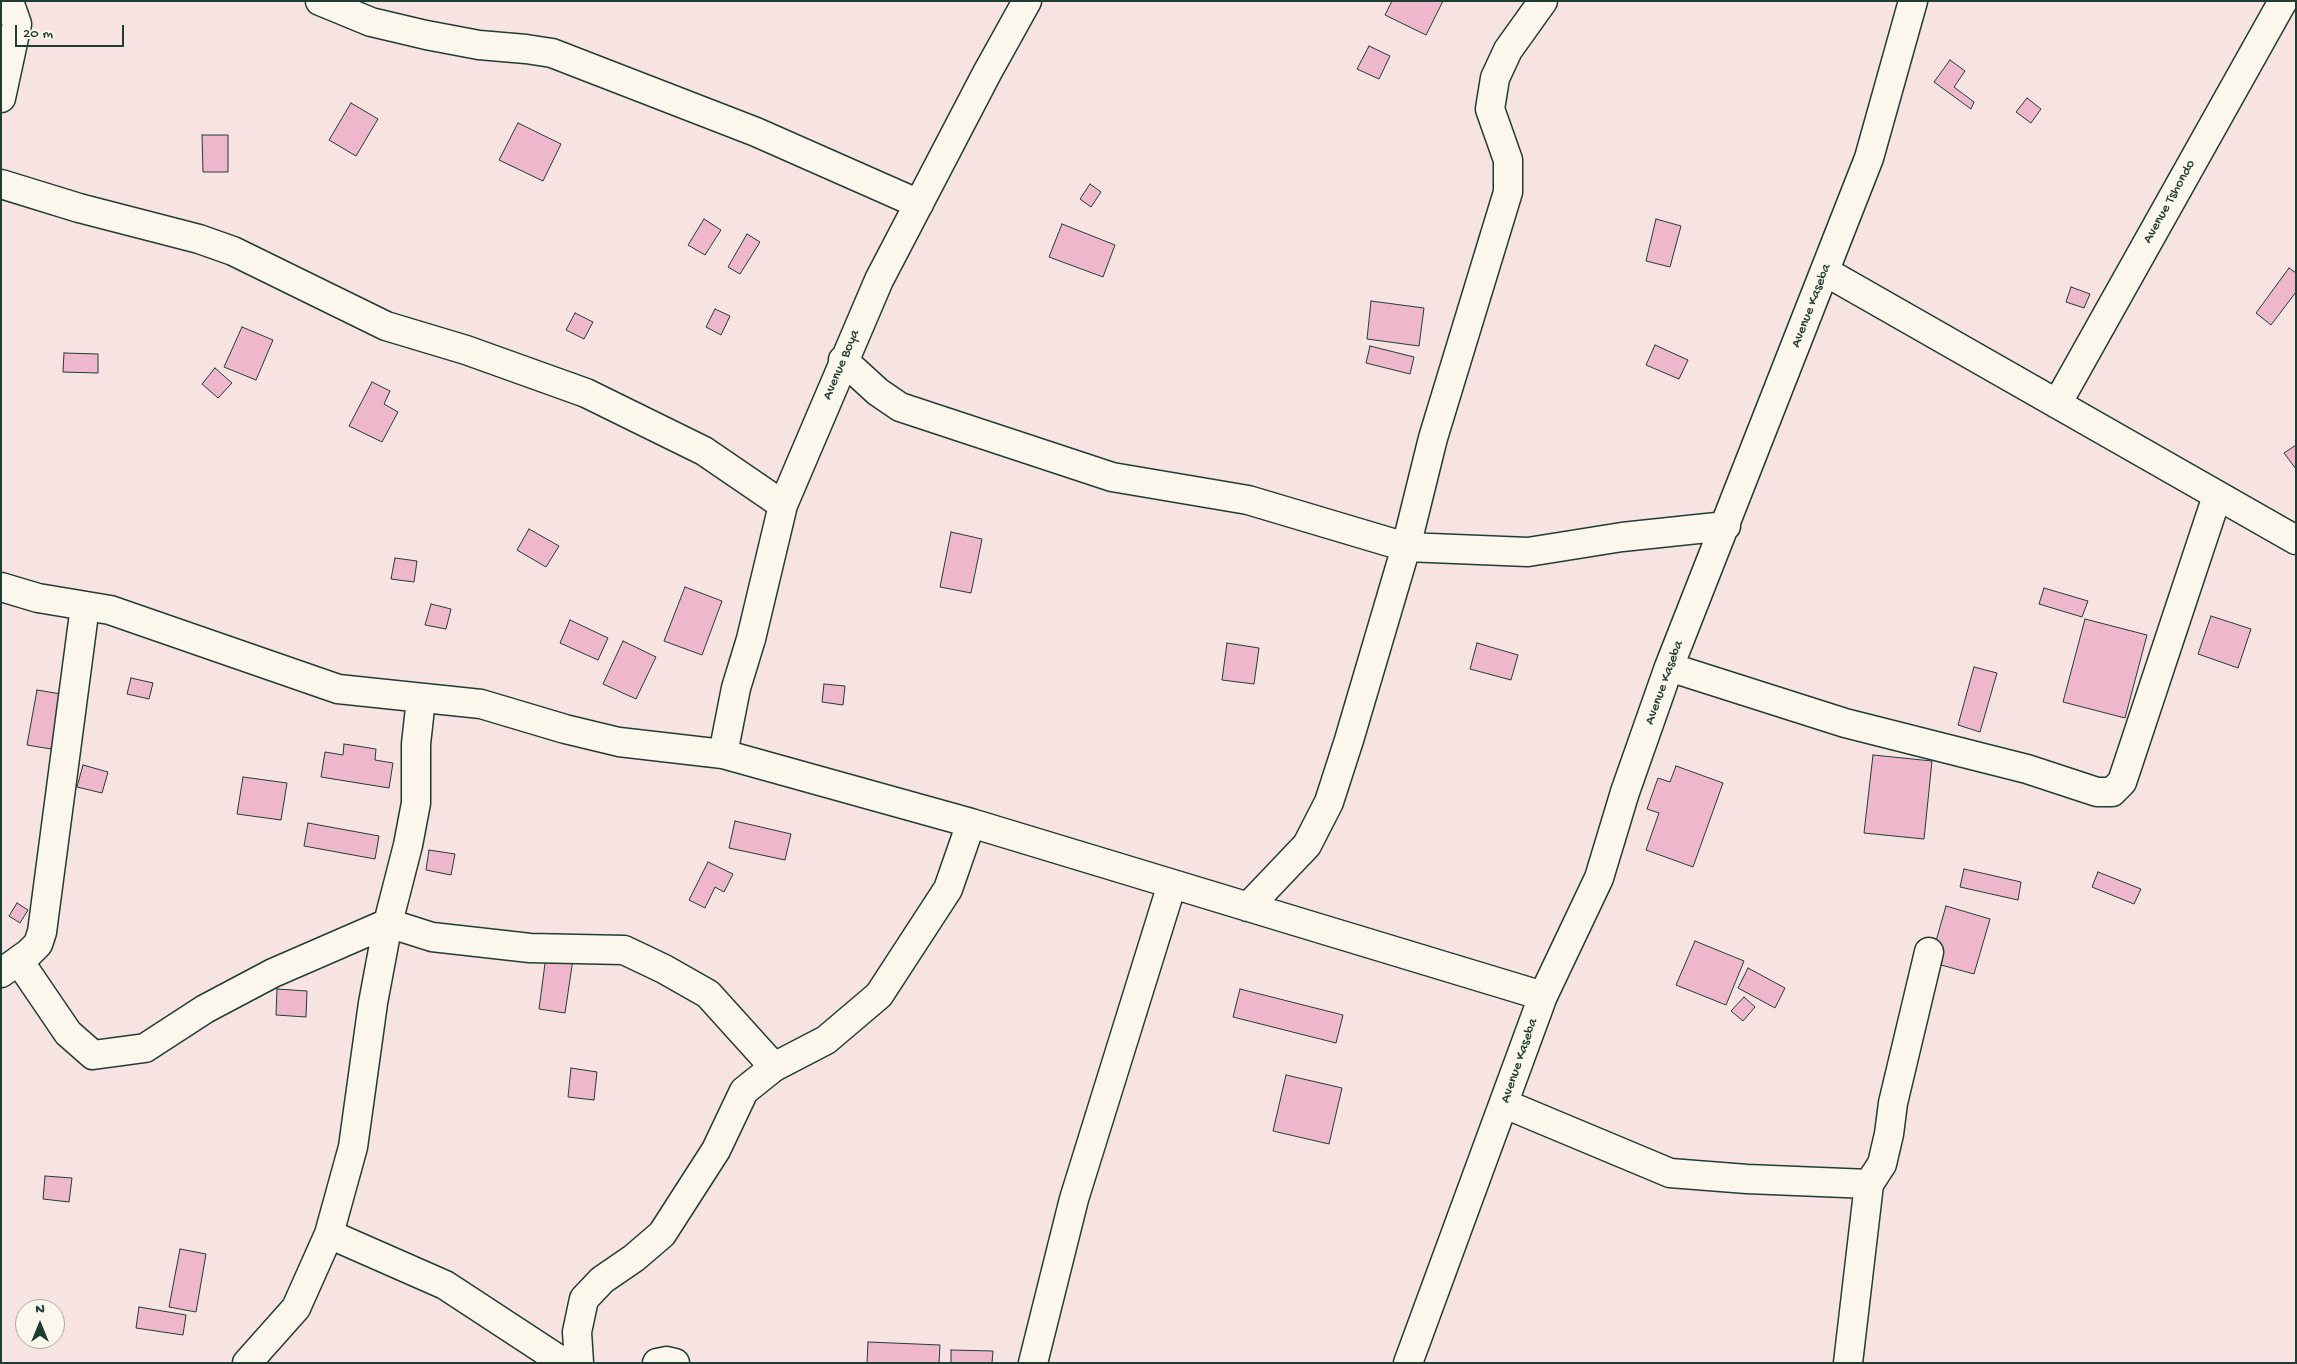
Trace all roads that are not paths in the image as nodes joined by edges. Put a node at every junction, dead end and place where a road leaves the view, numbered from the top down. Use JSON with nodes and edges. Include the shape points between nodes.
{"nodes":[{"id":1,"x":6,"y":1,"type":"edge"},
{"id":2,"x":320,"y":1,"type":"edge"},
{"id":3,"x":1027,"y":1,"type":"edge"},
{"id":4,"x":1543,"y":1,"type":"edge"},
{"id":5,"x":1913,"y":1,"type":"edge"},
{"id":6,"x":2283,"y":1,"type":"edge"},
{"id":7,"x":1,"y":98,"type":"edge"},
{"id":8,"x":1,"y":184,"type":"edge"},
{"id":9,"x":919,"y":204,"type":"junction"},
{"id":10,"x":1826,"y":272,"type":"junction"},
{"id":11,"x":843,"y":360,"type":"junction"},
{"id":12,"x":2057,"y":404,"type":"junction"},
{"id":13,"x":2217,"y":496,"type":"junction"},
{"id":14,"x":783,"y":505,"type":"junction"},
{"id":15,"x":1726,"y":526,"type":"junction"},
{"id":16,"x":2296,"y":540,"type":"edge"},
{"id":17,"x":1406,"y":547,"type":"junction"},
{"id":18,"x":1,"y":588,"type":"edge"},
{"id":19,"x":85,"y":606,"type":"junction"},
{"id":20,"x":1669,"y":667,"type":"junction"},
{"id":21,"x":421,"y":699,"type":"junction"},
{"id":22,"x":723,"y":754,"type":"junction"},
{"id":23,"x":972,"y":823,"type":"junction"},
{"id":24,"x":1172,"y":884,"type":"junction"},
{"id":25,"x":1248,"y":907,"type":"junction"},
{"id":26,"x":388,"y":923,"type":"junction"},
{"id":27,"x":1929,"y":952,"type":"dead end"},
{"id":28,"x":10,"y":967,"type":"edge"},
{"id":29,"x":1543,"y":996,"type":"junction"},
{"id":30,"x":774,"y":1067,"type":"junction"},
{"id":31,"x":1505,"y":1104,"type":"junction"},
{"id":32,"x":1869,"y":1184,"type":"junction"},
{"id":33,"x":330,"y":1234,"type":"junction"},
{"id":34,"x":247,"y":1363,"type":"edge"},
{"id":35,"x":564,"y":1363,"type":"edge"},
{"id":36,"x":579,"y":1363,"type":"edge"},
{"id":37,"x":657,"y":1363,"type":"edge"},
{"id":38,"x":675,"y":1363,"type":"edge"},
{"id":39,"x":1033,"y":1363,"type":"edge"},
{"id":40,"x":1408,"y":1363,"type":"edge"},
{"id":41,"x":1848,"y":1363,"type":"edge"}],
"edges":[{"from":1,"to":7,"type":"street","via":[[12,7],[17,24]]},
{"from":2,"to":9,"type":"street","via":[[370,22],[426,35],[552,54],[756,132]]},
{"from":3,"to":9,"type":"street","name":"Avenue Boya"},
{"from":4,"to":17,"type":"street","via":[[1508,50],[1494,78],[1490,109],[1508,160],[1508,192],[1433,438]]},
{"from":5,"to":10,"type":"street","name":"Avenue Kaseba","via":[[1869,158]]},
{"from":6,"to":12,"type":"street","name":"Avenue Tshondo"},
{"from":8,"to":14,"type":"street","via":[[233,251],[386,326],[466,350],[586,393],[704,451]]},
{"from":9,"to":11,"type":"street","name":"Avenue Boya","via":[[879,280]]},
{"from":10,"to":12,"type":"street"},
{"from":10,"to":15,"type":"street","name":"Avenue Kaseba"},
{"from":11,"to":14,"type":"street","name":"Avenue Boya"},
{"from":11,"to":17,"type":"street","via":[[900,407],[1112,478],[1248,500]]},
{"from":12,"to":13,"type":"street"},
{"from":13,"to":16,"type":"street"},
{"from":13,"to":20,"type":"street","via":[[2122,782],[2112,792],[2097,792],[2026,769],[1845,723]]},
{"from":14,"to":22,"type":"street","name":"Avenue Boya","via":[[736,688]]},
{"from":15,"to":17,"type":"street","via":[[1622,536],[1528,552]]},
{"from":15,"to":20,"type":"street","name":"Avenue Kaseba"},
{"from":17,"to":25,"type":"street","via":[[1329,802],[1307,845]]},
{"from":18,"to":19,"type":"street"},
{"from":19,"to":21,"type":"street","via":[[110,610],[338,689]]},
{"from":19,"to":28,"type":"street","via":[[42,932],[38,944]]},
{"from":20,"to":29,"type":"street","name":"Avenue Kaseba","via":[[1598,878]]},
{"from":21,"to":22,"type":"street","via":[[481,704],[619,742]]},
{"from":21,"to":26,"type":"street","via":[[416,744],[416,803]]},
{"from":22,"to":23,"type":"street"},
{"from":23,"to":24,"type":"street"},
{"from":23,"to":30,"type":"street","via":[[948,889],[879,995],[826,1040]]},
{"from":24,"to":25,"type":"street"},
{"from":24,"to":39,"type":"street","via":[[1074,1199]]},
{"from":25,"to":29,"type":"street"},
{"from":26,"to":28,"type":"street","via":[[273,973],[205,1009],[145,1048],[93,1055],[68,1033]]},
{"from":26,"to":30,"type":"street","via":[[441,938],[530,948],[624,950],[708,994]]},
{"from":26,"to":33,"type":"street","via":[[353,1148]]},
{"from":27,"to":32,"type":"street","via":[[1882,1164]]},
{"from":29,"to":31,"type":"street","name":"Avenue Kaseba"},
{"from":30,"to":36,"type":"street","via":[[744,1091],[716,1150],[662,1234],[602,1280],[584,1300],[577,1332]]},
{"from":31,"to":32,"type":"street","via":[[1670,1173]]},
{"from":31,"to":40,"type":"street","name":"Avenue Kaseba"},
{"from":32,"to":41,"type":"street"},
{"from":33,"to":34,"type":"street","via":[[296,1308]]},
{"from":33,"to":35,"type":"street","via":[[445,1285]]},
{"from":37,"to":38,"type":"street"}]}
